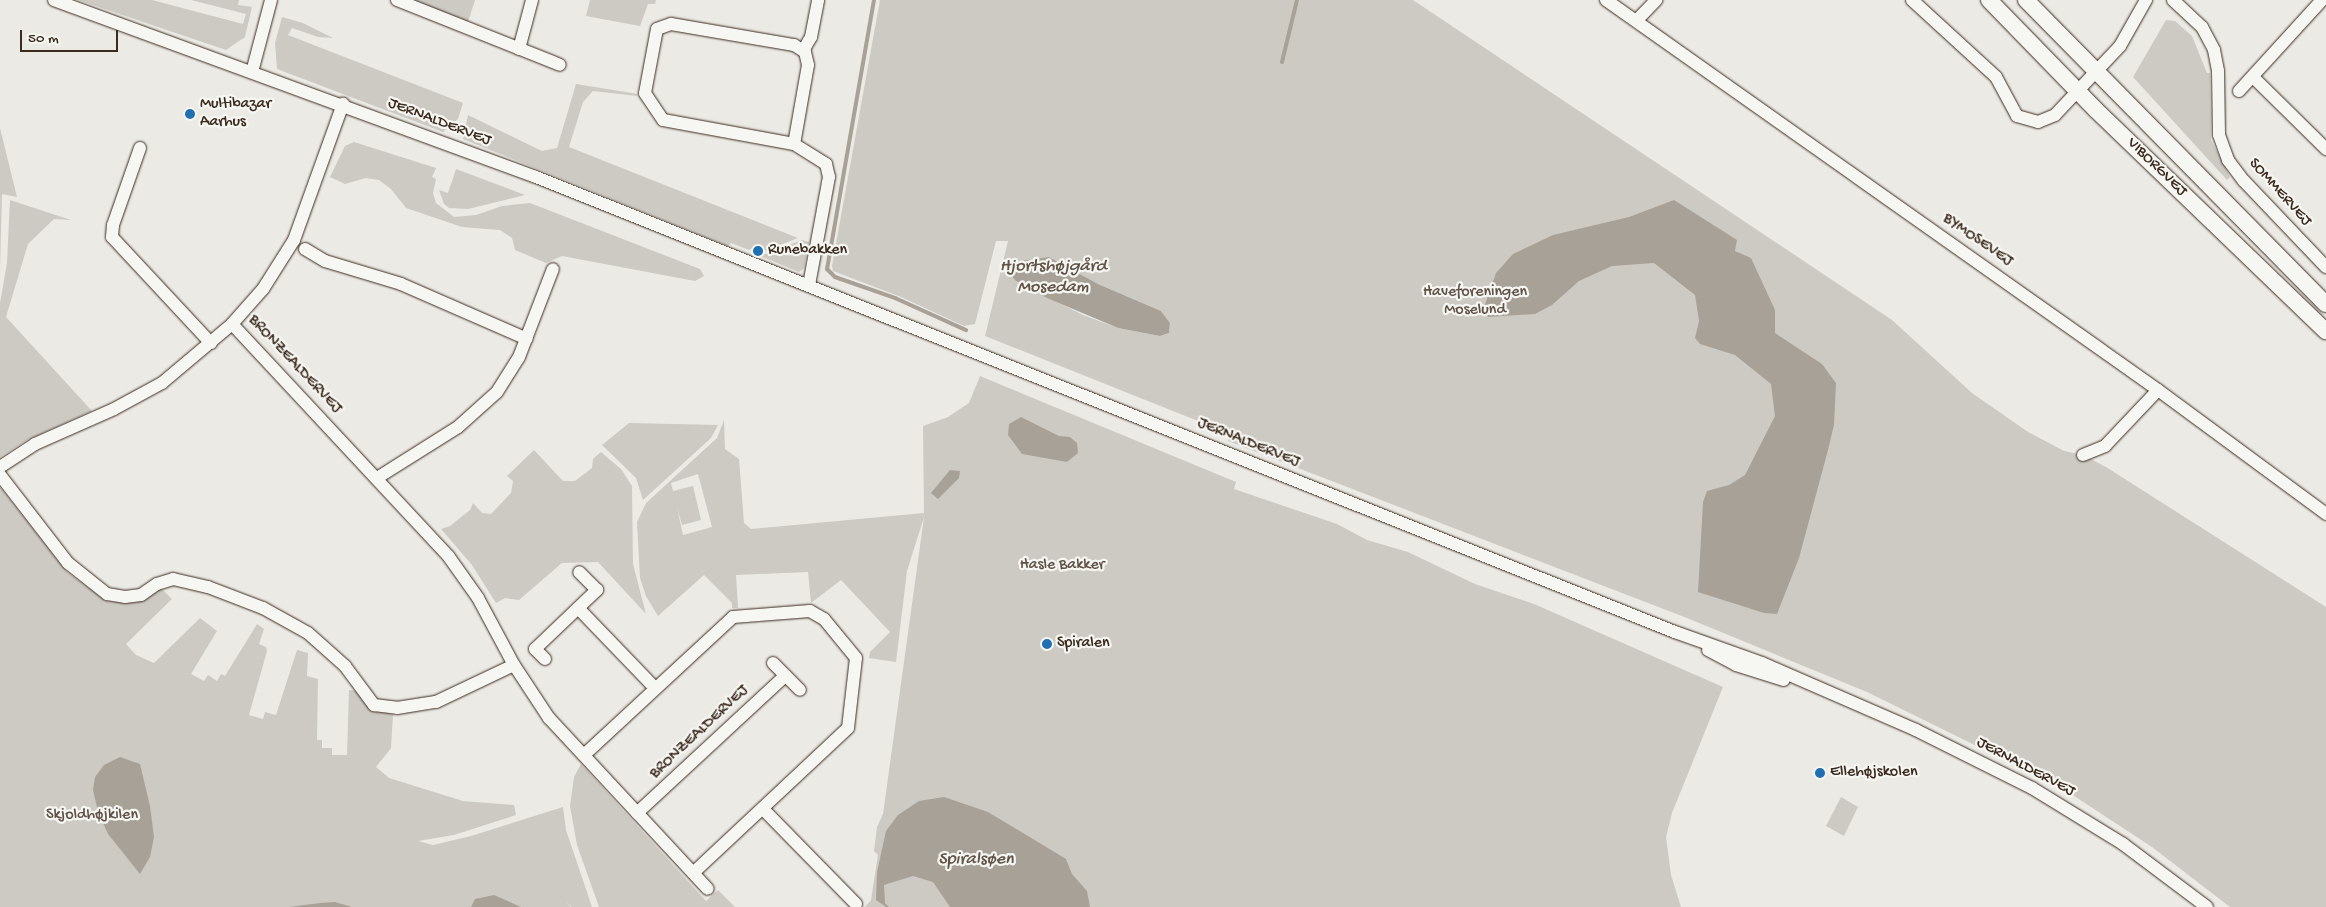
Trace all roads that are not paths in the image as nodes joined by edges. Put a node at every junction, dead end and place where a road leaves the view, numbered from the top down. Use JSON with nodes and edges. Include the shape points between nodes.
{"nodes":[{"id":1,"x":54,"y":0,"type":"edge"},
{"id":2,"x":271,"y":0,"type":"edge"},
{"id":3,"x":397,"y":0,"type":"edge"},
{"id":4,"x":532,"y":0,"type":"edge"},
{"id":5,"x":818,"y":0,"type":"edge"},
{"id":6,"x":1606,"y":0,"type":"edge"},
{"id":7,"x":1656,"y":0,"type":"edge"},
{"id":8,"x":1912,"y":0,"type":"edge"},
{"id":9,"x":1989,"y":0,"type":"edge"},
{"id":10,"x":2026,"y":0,"type":"edge"},
{"id":11,"x":2146,"y":0,"type":"edge"},
{"id":12,"x":2173,"y":0,"type":"edge"},
{"id":13,"x":2322,"y":0,"type":"edge"},
{"id":14,"x":1637,"y":20,"type":"junction"},
{"id":15,"x":520,"y":49,"type":"junction"},
{"id":16,"x":804,"y":49,"type":"junction"},
{"id":17,"x":560,"y":65,"type":"dead end"},
{"id":18,"x":2097,"y":71,"type":"junction"},
{"id":19,"x":252,"y":72,"type":"junction"},
{"id":20,"x":2253,"y":77,"type":"junction"},
{"id":21,"x":2078,"y":92,"type":"junction"},
{"id":22,"x":2239,"y":92,"type":"dead end"},
{"id":23,"x":343,"y":104,"type":"junction"},
{"id":24,"x":794,"y":144,"type":"junction"},
{"id":25,"x":140,"y":148,"type":"dead end"},
{"id":26,"x":2326,"y":149,"type":"edge"},
{"id":27,"x":305,"y":249,"type":"dead end"},
{"id":28,"x":2326,"y":267,"type":"edge"},
{"id":29,"x":553,"y":269,"type":"dead end"},
{"id":30,"x":809,"y":285,"type":"junction"},
{"id":31,"x":2326,"y":304,"type":"edge"},
{"id":32,"x":232,"y":324,"type":"junction"},
{"id":33,"x":2326,"y":331,"type":"edge"},
{"id":34,"x":527,"y":339,"type":"junction"},
{"id":35,"x":211,"y":343,"type":"junction"},
{"id":36,"x":2158,"y":390,"type":"junction"},
{"id":37,"x":2083,"y":455,"type":"dead end"},
{"id":38,"x":0,"y":467,"type":"edge"},
{"id":39,"x":0,"y":475,"type":"edge"},
{"id":40,"x":376,"y":478,"type":"junction"},
{"id":41,"x":2326,"y":514,"type":"edge"},
{"id":42,"x":579,"y":572,"type":"dead end"},
{"id":43,"x":578,"y":608,"type":"junction"},
{"id":44,"x":545,"y":659,"type":"dead end"},
{"id":45,"x":773,"y":662,"type":"dead end"},
{"id":46,"x":514,"y":665,"type":"junction"},
{"id":47,"x":786,"y":676,"type":"junction"},
{"id":48,"x":654,"y":687,"type":"junction"},
{"id":49,"x":800,"y":690,"type":"dead end"},
{"id":50,"x":584,"y":755,"type":"junction"},
{"id":51,"x":763,"y":809,"type":"junction"},
{"id":52,"x":637,"y":814,"type":"junction"},
{"id":53,"x":693,"y":873,"type":"junction"},
{"id":54,"x":708,"y":889,"type":"dead end"},
{"id":55,"x":856,"y":904,"type":"dead end"},
{"id":56,"x":2207,"y":907,"type":"edge"}],
"edges":[{"from":1,"to":19,"type":"street","name":"JERNALDERVEJ"},
{"from":2,"to":19,"type":"street"},
{"from":3,"to":15,"type":"street"},
{"from":4,"to":15,"type":"street"},
{"from":5,"to":16,"type":"street","via":[[811,37]]},
{"from":6,"to":14,"type":"street","name":"BYMOSEVEJ"},
{"from":7,"to":14,"type":"street"},
{"from":8,"to":21,"type":"street","via":[[1996,77],[2017,116],[2027,122],[2049,120]]},
{"from":9,"to":21,"type":"main road","name":"VIBORGVEJ"},
{"from":10,"to":18,"type":"main road","name":"VIBORGVEJ"},
{"from":11,"to":18,"type":"street","via":[[2120,46]]},
{"from":12,"to":28,"type":"street","name":"SOMMERVEJ","via":[[2202,27],[2214,50],[2218,70],[2219,135],[2228,160]]},
{"from":13,"to":20,"type":"street"},
{"from":14,"to":36,"type":"street","name":"BYMOSEVEJ"},
{"from":15,"to":17,"type":"street"},
{"from":16,"to":24,"type":"street","via":[[808,66]]},
{"from":16,"to":24,"type":"street","via":[[794,44],[666,24],[654,33],[645,90],[658,114],[670,122]]},
{"from":18,"to":21,"type":"street"},
{"from":18,"to":31,"type":"main road","name":"VIBORGVEJ"},
{"from":19,"to":23,"type":"street","name":"JERNALDERVEJ"},
{"from":20,"to":22,"type":"street"},
{"from":20,"to":26,"type":"street"},
{"from":21,"to":33,"type":"main road","name":"VIBORGVEJ"},
{"from":23,"to":30,"type":"street","name":"JERNALDERVEJ"},
{"from":23,"to":32,"type":"street","name":"BRONZEALDERVEJ","via":[[294,240],[263,289]]},
{"from":24,"to":30,"type":"street","via":[[822,162],[829,172]]},
{"from":25,"to":35,"type":"street","via":[[113,225],[112,237]]},
{"from":27,"to":34,"type":"street","via":[[325,261],[401,284]]},
{"from":29,"to":34,"type":"street"},
{"from":30,"to":56,"type":"street","name":"JERNALDERVEJ","via":[[1675,632],[1736,665],[1811,686],[1916,730],[2032,788],[2123,844]]},
{"from":32,"to":35,"type":"street"},
{"from":32,"to":40,"type":"street","name":"BRONZEALDERVEJ"},
{"from":34,"to":40,"type":"street","via":[[510,374],[480,410]]},
{"from":35,"to":38,"type":"street","via":[[162,383],[114,409],[35,444]]},
{"from":36,"to":37,"type":"street","via":[[2105,446]]},
{"from":36,"to":41,"type":"street","name":"BYMOSEVEJ"},
{"from":39,"to":46,"type":"street","via":[[68,563],[107,594],[141,595],[172,579],[208,587],[263,608],[308,633],[344,666],[374,705],[397,708],[436,702]]},
{"from":40,"to":46,"type":"street","name":"BRONZEALDERVEJ","via":[[454,564],[478,598]]},
{"from":42,"to":43,"type":"street","via":[[597,590]]},
{"from":43,"to":44,"type":"street","via":[[536,649]]},
{"from":43,"to":48,"type":"street"},
{"from":45,"to":47,"type":"street"},
{"from":46,"to":50,"type":"street","name":"BRONZEALDERVEJ","via":[[549,718]]},
{"from":47,"to":49,"type":"street"},
{"from":47,"to":52,"type":"street","name":"BRONZEALDERVEJ"},
{"from":48,"to":50,"type":"street"},
{"from":48,"to":51,"type":"street","via":[[737,615],[816,613],[852,650],[857,666],[848,728]]},
{"from":50,"to":52,"type":"street","name":"BRONZEALDERVEJ"},
{"from":51,"to":53,"type":"street"},
{"from":51,"to":55,"type":"street"},
{"from":52,"to":53,"type":"street","name":"BRONZEALDERVEJ"},
{"from":53,"to":54,"type":"street","name":"BRONZEALDERVEJ"}]}
